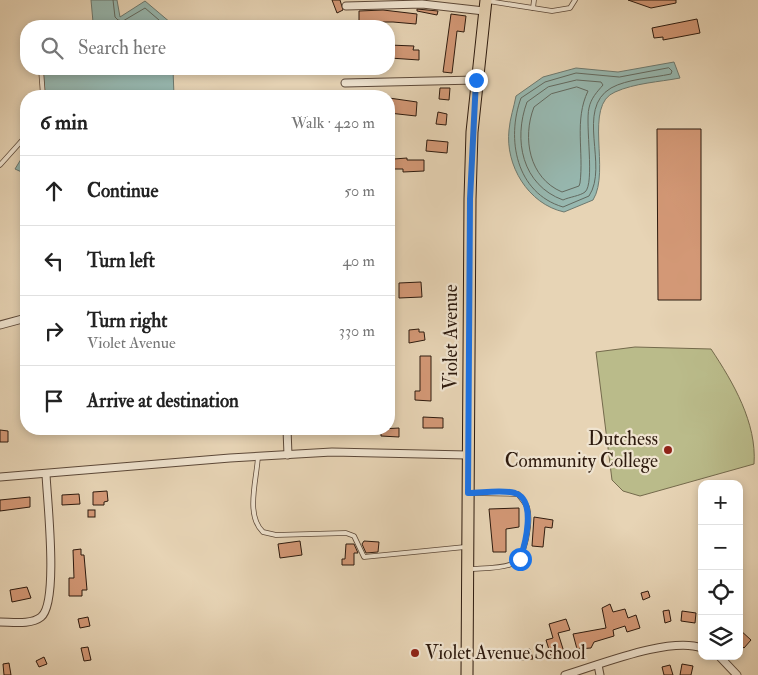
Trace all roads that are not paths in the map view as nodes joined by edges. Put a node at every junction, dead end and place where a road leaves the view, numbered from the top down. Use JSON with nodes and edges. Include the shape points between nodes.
{"nodes":[{"id":1,"x":534,"y":0,"type":"edge"},
{"id":2,"x":576,"y":0,"type":"edge"},
{"id":3,"x":485,"y":4,"type":"edge"},
{"id":4,"x":346,"y":6,"type":"dead end"},
{"id":5,"x":533,"y":8,"type":"junction"},
{"id":6,"x":43,"y":75,"type":"edge"},
{"id":7,"x":476,"y":80,"type":"junction"},
{"id":8,"x":345,"y":84,"type":"dead end"},
{"id":9,"x":43,"y":90,"type":"edge"},
{"id":10,"x":20,"y":143,"type":"edge"},
{"id":11,"x":0,"y":166,"type":"edge"},
{"id":12,"x":20,"y":320,"type":"edge"},
{"id":13,"x":0,"y":326,"type":"edge"},
{"id":14,"x":286,"y":435,"type":"edge"},
{"id":15,"x":288,"y":455,"type":"junction"},
{"id":16,"x":468,"y":455,"type":"junction"},
{"id":17,"x":258,"y":456,"type":"junction"},
{"id":18,"x":46,"y":474,"type":"junction"},
{"id":19,"x":0,"y":477,"type":"edge"},
{"id":20,"x":468,"y":493,"type":"junction"},
{"id":21,"x":468,"y":546,"type":"junction"},
{"id":22,"x":468,"y":570,"type":"junction"},
{"id":23,"x":0,"y":622,"type":"edge"},
{"id":24,"x":698,"y":647,"type":"edge"},
{"id":25,"x":723,"y":660,"type":"edge"},
{"id":26,"x":598,"y":665,"type":"junction"},
{"id":27,"x":468,"y":675,"type":"edge"},
{"id":28,"x":565,"y":675,"type":"edge"},
{"id":29,"x":600,"y":675,"type":"edge"},
{"id":30,"x":737,"y":675,"type":"edge"}],
"edges":[{"from":1,"to":5,"type":"lane"},
{"from":2,"to":5,"type":"lane","via":[[565,10]]},
{"from":3,"to":4,"type":"street"},
{"from":3,"to":5,"type":"lane"},
{"from":3,"to":7,"type":"main road","name":"Violet Avenue"},
{"from":6,"to":9,"type":"lane"},
{"from":7,"to":8,"type":"street"},
{"from":7,"to":16,"type":"main road","name":"Violet Avenue","via":[[470,199]]},
{"from":10,"to":11,"type":"lane"},
{"from":12,"to":13,"type":"street"},
{"from":14,"to":15,"type":"street"},
{"from":15,"to":16,"type":"street","via":[[367,452]]},
{"from":15,"to":17,"type":"street"},
{"from":16,"to":20,"type":"main road","name":"Violet Avenue"},
{"from":17,"to":18,"type":"street"},
{"from":17,"to":21,"type":"lane","via":[[254,510],[255,520],[263,532],[276,535],[346,533],[354,536],[364,557]]},
{"from":18,"to":19,"type":"street"},
{"from":18,"to":23,"type":"street","via":[[51,559],[49,603],[45,612],[34,620]]},
{"from":20,"to":21,"type":"main road","name":"Violet Avenue"},
{"from":20,"to":22,"type":"lane","via":[[518,494],[528,514],[520,559],[501,567]]},
{"from":21,"to":22,"type":"main road","name":"Violet Avenue"},
{"from":22,"to":27,"type":"main road","name":"Violet Avenue"},
{"from":24,"to":26,"type":"street","via":[[679,645],[658,648]]},
{"from":25,"to":30,"type":"street"},
{"from":26,"to":28,"type":"street"},
{"from":26,"to":29,"type":"street"}]}
